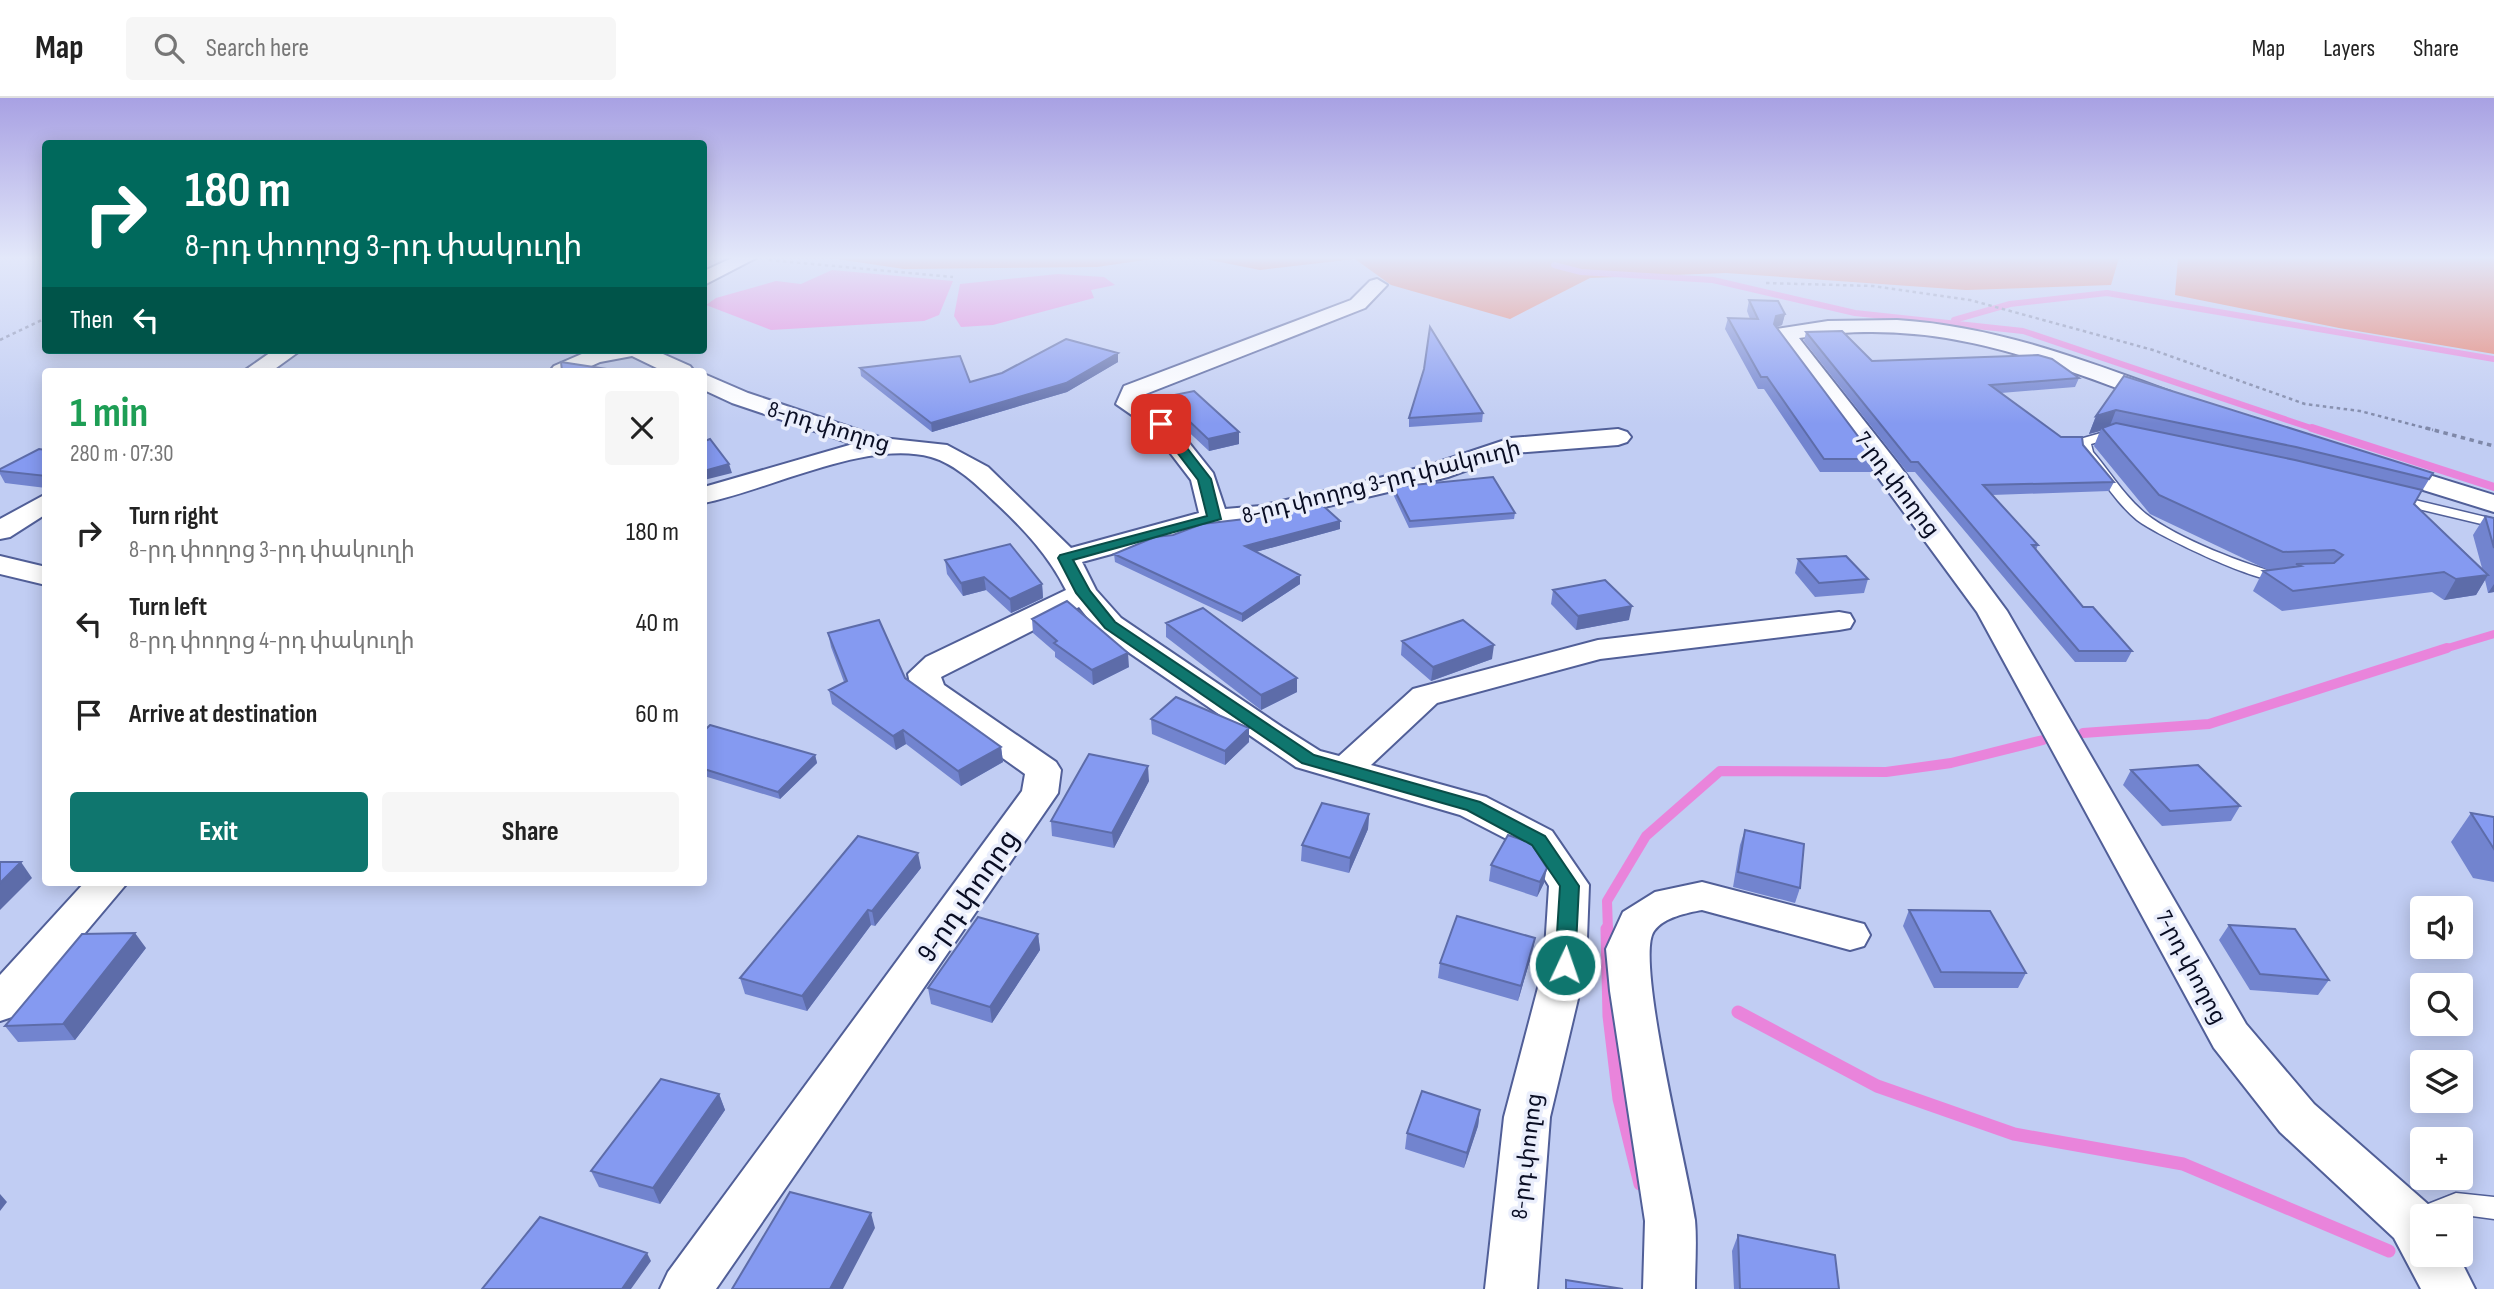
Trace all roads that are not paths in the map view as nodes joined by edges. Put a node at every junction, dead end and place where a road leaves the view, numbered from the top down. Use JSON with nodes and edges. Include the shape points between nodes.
{"nodes":[{"id":1,"x":1333,"y":314,"type":"edge"},
{"id":2,"x":284,"y":354,"type":"edge"},
{"id":3,"x":606,"y":354,"type":"edge"},
{"id":4,"x":645,"y":354,"type":"edge"},
{"id":5,"x":262,"y":368,"type":"edge"},
{"id":6,"x":568,"y":368,"type":"edge"},
{"id":7,"x":675,"y":368,"type":"edge"},
{"id":8,"x":707,"y":382,"type":"edge"},
{"id":9,"x":2187,"y":406,"type":"edge"},
{"id":10,"x":1618,"y":436,"type":"dead end"},
{"id":11,"x":2132,"y":440,"type":"edge"},
{"id":12,"x":879,"y":445,"type":"junction"},
{"id":13,"x":2360,"y":462,"type":"edge"},
{"id":14,"x":707,"y":494,"type":"edge"},
{"id":15,"x":2376,"y":494,"type":"edge"},
{"id":16,"x":2494,"y":504,"type":"edge"},
{"id":17,"x":42,"y":505,"type":"edge"},
{"id":18,"x":1214,"y":519,"type":"junction"},
{"id":19,"x":2494,"y":523,"type":"edge"},
{"id":20,"x":0,"y":531,"type":"edge"},
{"id":21,"x":1065,"y":558,"type":"junction"},
{"id":22,"x":0,"y":565,"type":"edge"},
{"id":23,"x":42,"y":575,"type":"edge"},
{"id":24,"x":2297,"y":577,"type":"edge"},
{"id":25,"x":1083,"y":593,"type":"junction"},
{"id":26,"x":1839,"y":621,"type":"dead end"},
{"id":27,"x":1347,"y":768,"type":"junction"},
{"id":28,"x":104,"y":886,"type":"edge"},
{"id":29,"x":1850,"y":935,"type":"dead end"},
{"id":30,"x":0,"y":1004,"type":"edge"},
{"id":31,"x":2473,"y":1205,"type":"edge"},
{"id":32,"x":2494,"y":1208,"type":"edge"},
{"id":33,"x":2410,"y":1219,"type":"edge"},
{"id":34,"x":2439,"y":1267,"type":"edge"},
{"id":35,"x":686,"y":1289,"type":"edge"},
{"id":36,"x":1511,"y":1289,"type":"edge"},
{"id":37,"x":1669,"y":1289,"type":"edge"},
{"id":38,"x":2449,"y":1289,"type":"edge"}],
"edges":[{"from":1,"to":18,"type":"street","via":[[1132,391],[1128,404],[1161,424],[1204,479]]},
{"from":2,"to":5,"type":"street"},
{"from":3,"to":6,"type":"street"},
{"from":4,"to":7,"type":"street"},
{"from":8,"to":12,"type":"street","name":"8-րդ փողոց"},
{"from":9,"to":33,"type":"street","name":"7-րդ փողոց","via":[[1965,333],[1823,326],[1784,334],[1992,611],[2230,1036],[2297,1118]]},
{"from":10,"to":18,"type":"street","name":"8-րդ փողոց 3-րդ փակուղի","via":[[1511,446],[1379,486],[1261,514]]},
{"from":11,"to":24,"type":"lane","via":[[2108,435],[2084,442],[2087,453],[2143,519],[2270,579]]},
{"from":12,"to":14,"type":"street"},
{"from":12,"to":21,"type":"street","name":"8-րդ փողոց","via":[[938,450],[979,473]]},
{"from":13,"to":16,"type":"street"},
{"from":15,"to":19,"type":"lane"},
{"from":17,"to":20,"type":"street"},
{"from":18,"to":21,"type":"street","name":"8-րդ փողոց 3-րդ փակուղի"},
{"from":21,"to":25,"type":"street","name":"8-րդ փողոց"},
{"from":22,"to":23,"type":"street"},
{"from":25,"to":27,"type":"street","name":"8-րդ փողոց","via":[[1110,625],[1270,735],[1308,759]]},
{"from":25,"to":35,"type":"street","name":"9-րդ փողոց","via":[[924,674],[933,692],[1043,770],[1040,793]]},
{"from":26,"to":27,"type":"street","via":[[1598,650],[1424,696]]},
{"from":27,"to":36,"type":"street","name":"8-րդ փողոց","via":[[1474,806],[1539,841],[1569,886],[1565,965],[1527,1117]]},
{"from":28,"to":30,"type":"street"},
{"from":29,"to":37,"type":"street","via":[[1702,896],[1669,902],[1637,922],[1627,949],[1670,1221]]},
{"from":31,"to":32,"type":"lane"},
{"from":34,"to":38,"type":"street","name":"7-րդ փողոց"}]}
